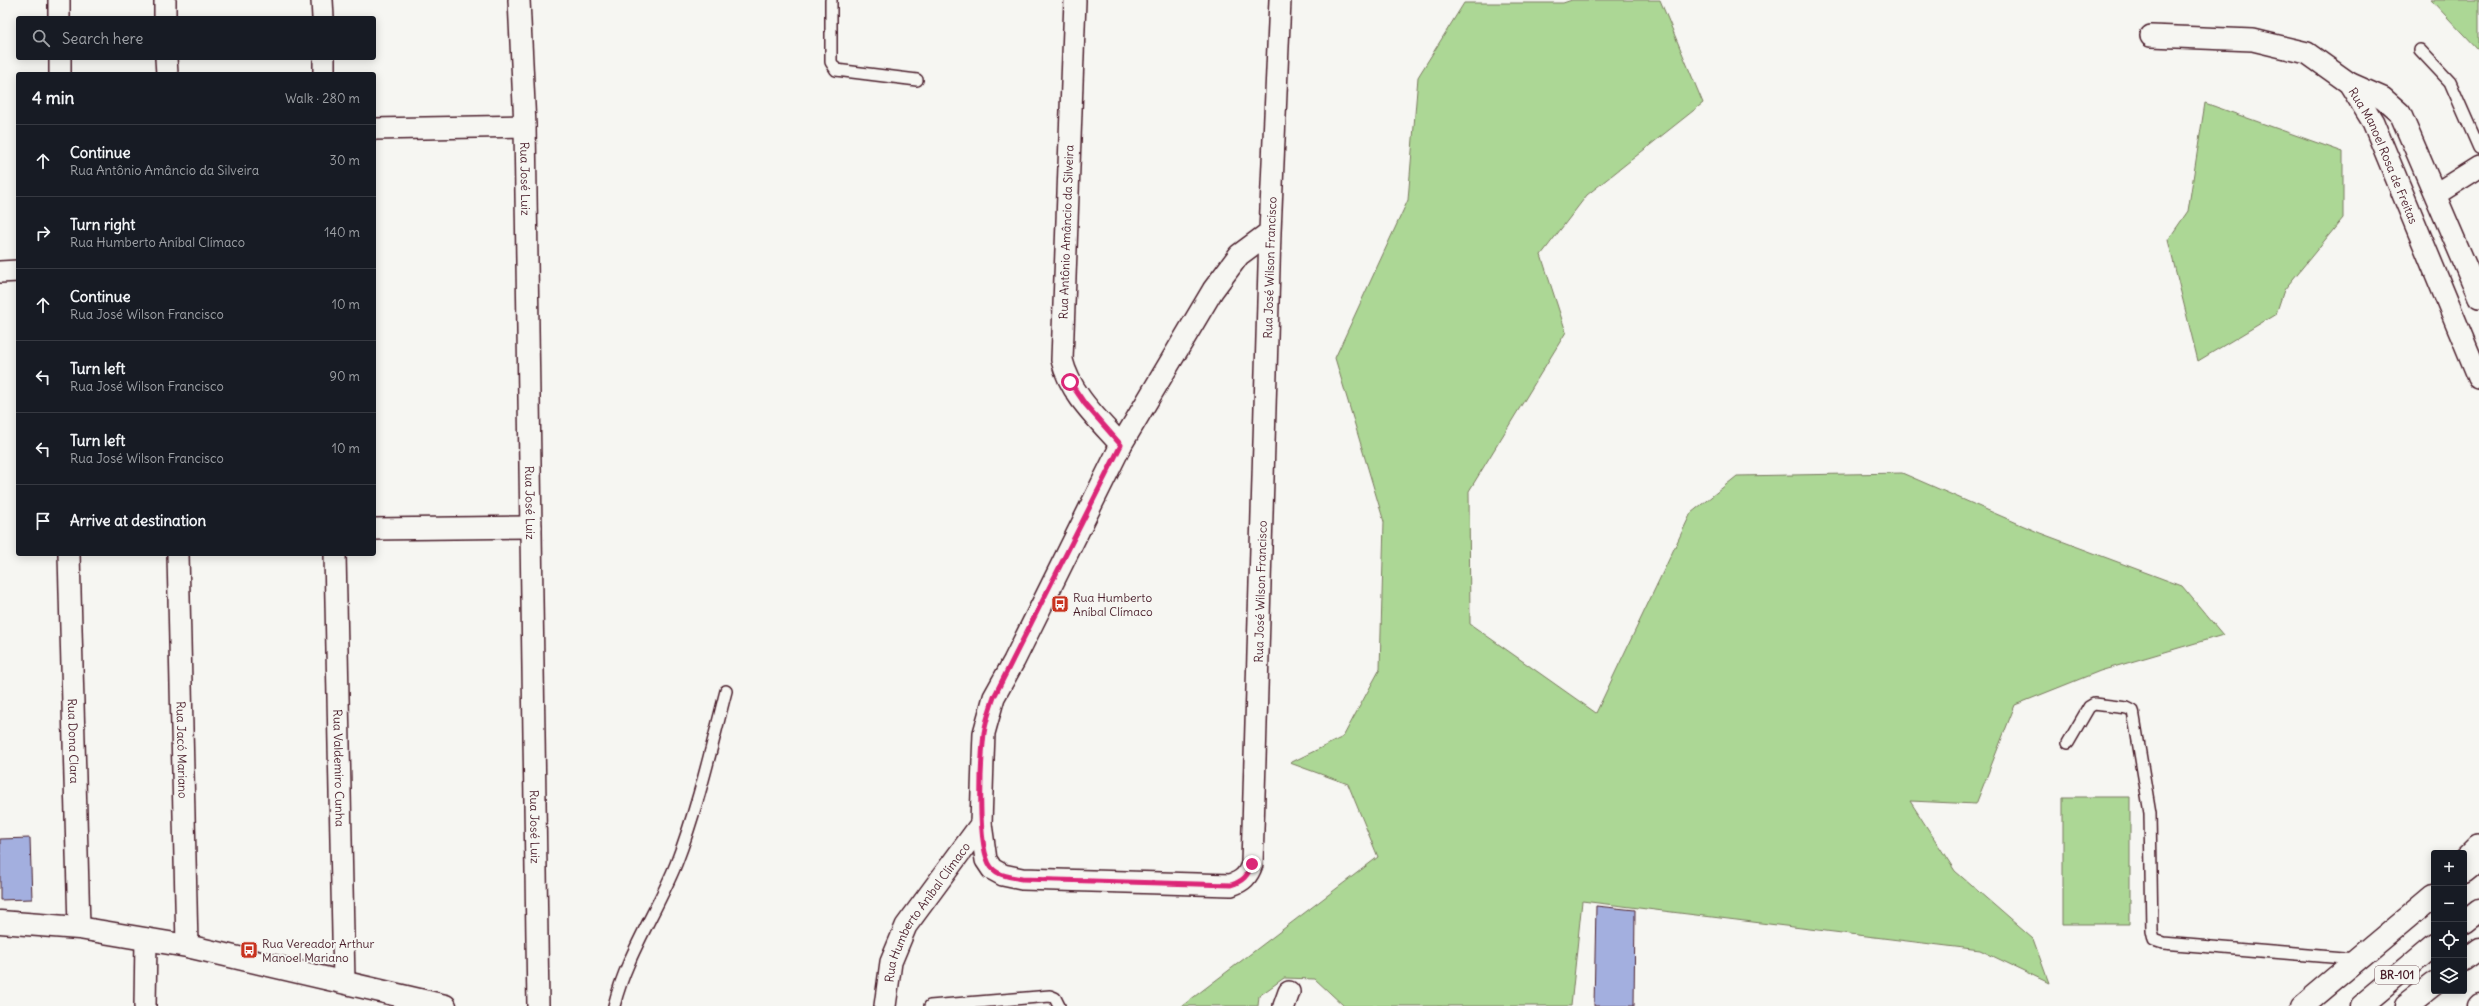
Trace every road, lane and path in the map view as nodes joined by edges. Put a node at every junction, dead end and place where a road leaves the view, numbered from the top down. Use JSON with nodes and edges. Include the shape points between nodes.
{"nodes":[{"id":1,"x":59,"y":0,"type":"edge"},
{"id":2,"x":165,"y":0,"type":"edge"},
{"id":3,"x":322,"y":0,"type":"edge"},
{"id":4,"x":519,"y":0,"type":"edge"},
{"id":5,"x":831,"y":0,"type":"edge"},
{"id":6,"x":1075,"y":0,"type":"edge"},
{"id":7,"x":1280,"y":0,"type":"edge"},
{"id":8,"x":59,"y":16,"type":"edge"},
{"id":9,"x":165,"y":16,"type":"edge"},
{"id":10,"x":323,"y":16,"type":"edge"},
{"id":11,"x":2151,"y":36,"type":"dead end"},
{"id":12,"x":2420,"y":50,"type":"dead end"},
{"id":13,"x":60,"y":60,"type":"edge"},
{"id":14,"x":166,"y":60,"type":"edge"},
{"id":15,"x":324,"y":60,"type":"edge"},
{"id":16,"x":60,"y":72,"type":"edge"},
{"id":17,"x":167,"y":72,"type":"edge"},
{"id":18,"x":324,"y":72,"type":"edge"},
{"id":19,"x":917,"y":80,"type":"dead end"},
{"id":20,"x":2349,"y":83,"type":"junction"},
{"id":21,"x":525,"y":126,"type":"junction"},
{"id":22,"x":376,"y":129,"type":"edge"},
{"id":23,"x":2479,"y":148,"type":"edge"},
{"id":24,"x":2479,"y":167,"type":"edge"},
{"id":25,"x":2436,"y":194,"type":"junction"},
{"id":26,"x":1270,"y":232,"type":"junction"},
{"id":27,"x":2452,"y":235,"type":"junction"},
{"id":28,"x":2431,"y":264,"type":"junction"},
{"id":29,"x":16,"y":271,"type":"edge"},
{"id":30,"x":0,"y":272,"type":"edge"},
{"id":31,"x":2479,"y":297,"type":"edge"},
{"id":32,"x":2479,"y":378,"type":"edge"},
{"id":33,"x":1121,"y":445,"type":"junction"},
{"id":34,"x":531,"y":527,"type":"junction"},
{"id":35,"x":376,"y":529,"type":"edge"},
{"id":36,"x":69,"y":556,"type":"edge"},
{"id":37,"x":178,"y":556,"type":"edge"},
{"id":38,"x":335,"y":556,"type":"edge"},
{"id":39,"x":726,"y":691,"type":"dead end"},
{"id":40,"x":2068,"y":743,"type":"dead end"},
{"id":41,"x":981,"y":824,"type":"junction"},
{"id":42,"x":2479,"y":845,"type":"edge"},
{"id":43,"x":2467,"y":857,"type":"edge"},
{"id":44,"x":2479,"y":858,"type":"edge"},
{"id":45,"x":2467,"y":868,"type":"edge"},
{"id":46,"x":2431,"y":894,"type":"edge"},
{"id":47,"x":2431,"y":897,"type":"edge"},
{"id":48,"x":2479,"y":912,"type":"edge"},
{"id":49,"x":2412,"y":913,"type":"junction"},
{"id":50,"x":0,"y":922,"type":"edge"},
{"id":51,"x":2465,"y":922,"type":"edge"},
{"id":52,"x":79,"y":928,"type":"junction"},
{"id":53,"x":146,"y":939,"type":"junction"},
{"id":54,"x":187,"y":946,"type":"junction"},
{"id":55,"x":2431,"y":948,"type":"edge"},
{"id":56,"x":2479,"y":948,"type":"edge"},
{"id":57,"x":2466,"y":958,"type":"edge"},
{"id":58,"x":2356,"y":959,"type":"junction"},
{"id":59,"x":344,"y":982,"type":"junction"},
{"id":60,"x":2431,"y":986,"type":"edge"},
{"id":61,"x":969,"y":1004,"type":"edge"},
{"id":62,"x":990,"y":1004,"type":"edge"},
{"id":63,"x":145,"y":1006,"type":"edge"},
{"id":64,"x":445,"y":1006,"type":"edge"},
{"id":65,"x":538,"y":1006,"type":"edge"},
{"id":66,"x":614,"y":1006,"type":"edge"},
{"id":67,"x":885,"y":1006,"type":"edge"},
{"id":68,"x":930,"y":1006,"type":"edge"},
{"id":69,"x":1059,"y":1006,"type":"edge"},
{"id":70,"x":2302,"y":1006,"type":"edge"},
{"id":71,"x":2361,"y":1006,"type":"edge"},
{"id":72,"x":2406,"y":1006,"type":"edge"}],
"edges":[{"from":1,"to":8,"type":"street"},
{"from":2,"to":9,"type":"street"},
{"from":3,"to":10,"type":"street"},
{"from":4,"to":21,"type":"street","name":"Rua José Luiz"},
{"from":5,"to":19,"type":"lane","via":[[831,62],[836,70]]},
{"from":6,"to":33,"type":"street","name":"Rua Antônio Amâncio da Silveira","via":[[1062,360],[1077,393]]},
{"from":7,"to":26,"type":"street","name":"Rua José Wilson Francisco"},
{"from":11,"to":20,"type":"street","name":"Rua Manoel Rosa de Freitas","via":[[2253,40],[2292,49],[2307,53]]},
{"from":12,"to":23,"type":"lane","via":[[2450,82]]},
{"from":13,"to":16,"type":"street"},
{"from":14,"to":17,"type":"street"},
{"from":15,"to":18,"type":"street"},
{"from":20,"to":25,"type":"street","via":[[2383,98],[2400,114]]},
{"from":20,"to":28,"type":"street","name":"Rua Manoel Rosa de Freitas","via":[[2373,122]]},
{"from":21,"to":22,"type":"street"},
{"from":21,"to":34,"type":"street","name":"Rua José Luiz"},
{"from":24,"to":25,"type":"street"},
{"from":25,"to":27,"type":"street"},
{"from":26,"to":33,"type":"street","via":[[1239,255],[1226,270]]},
{"from":26,"to":41,"type":"street","name":"Rua José Wilson Francisco","via":[[1252,864],[1248,874],[1241,882],[1231,885],[1022,879],[1003,875],[992,868],[986,860]]},
{"from":27,"to":28,"type":"street"},
{"from":27,"to":31,"type":"street"},
{"from":28,"to":32,"type":"street","name":"Rua Manoel Rosa de Freitas"},
{"from":29,"to":30,"type":"street"},
{"from":33,"to":41,"type":"street","via":[[994,697],[984,733]]},
{"from":34,"to":35,"type":"street"},
{"from":34,"to":65,"type":"street","name":"Rua José Luiz"},
{"from":36,"to":52,"type":"street","name":"Rua Dona Clara"},
{"from":37,"to":54,"type":"street","name":"Rua Jacó Mariano"},
{"from":38,"to":59,"type":"street","name":"Rua Valdemiro Cunha"},
{"from":39,"to":66,"type":"lane","via":[[700,796],[676,864],[623,979]]},
{"from":40,"to":58,"type":"lane","via":[[2089,707],[2094,704],[2133,711],[2150,813],[2154,940],[2164,943]]},
{"from":41,"to":67,"type":"street","name":"Rua Humberto Aníbal Clímaco","via":[[906,926],[891,962]]},
{"from":42,"to":43,"type":"street"},
{"from":44,"to":45,"type":"main road"},
{"from":46,"to":49,"type":"street"},
{"from":47,"to":49,"type":"main road"},
{"from":48,"to":51,"type":"main road"},
{"from":49,"to":58,"type":"main road"},
{"from":50,"to":52,"type":"main road"},
{"from":52,"to":53,"type":"main road"},
{"from":53,"to":54,"type":"main road"},
{"from":53,"to":63,"type":"street"},
{"from":54,"to":59,"type":"main road"},
{"from":55,"to":71,"type":"main road","number":"BR-101"},
{"from":56,"to":57,"type":"main road"},
{"from":58,"to":70,"type":"main road"},
{"from":59,"to":64,"type":"main road"},
{"from":60,"to":72,"type":"main road","number":"BR-101"},
{"from":61,"to":62,"type":"lane"},
{"from":61,"to":68,"type":"lane"},
{"from":62,"to":69,"type":"lane","via":[[1050,996],[1055,998]]}]}
